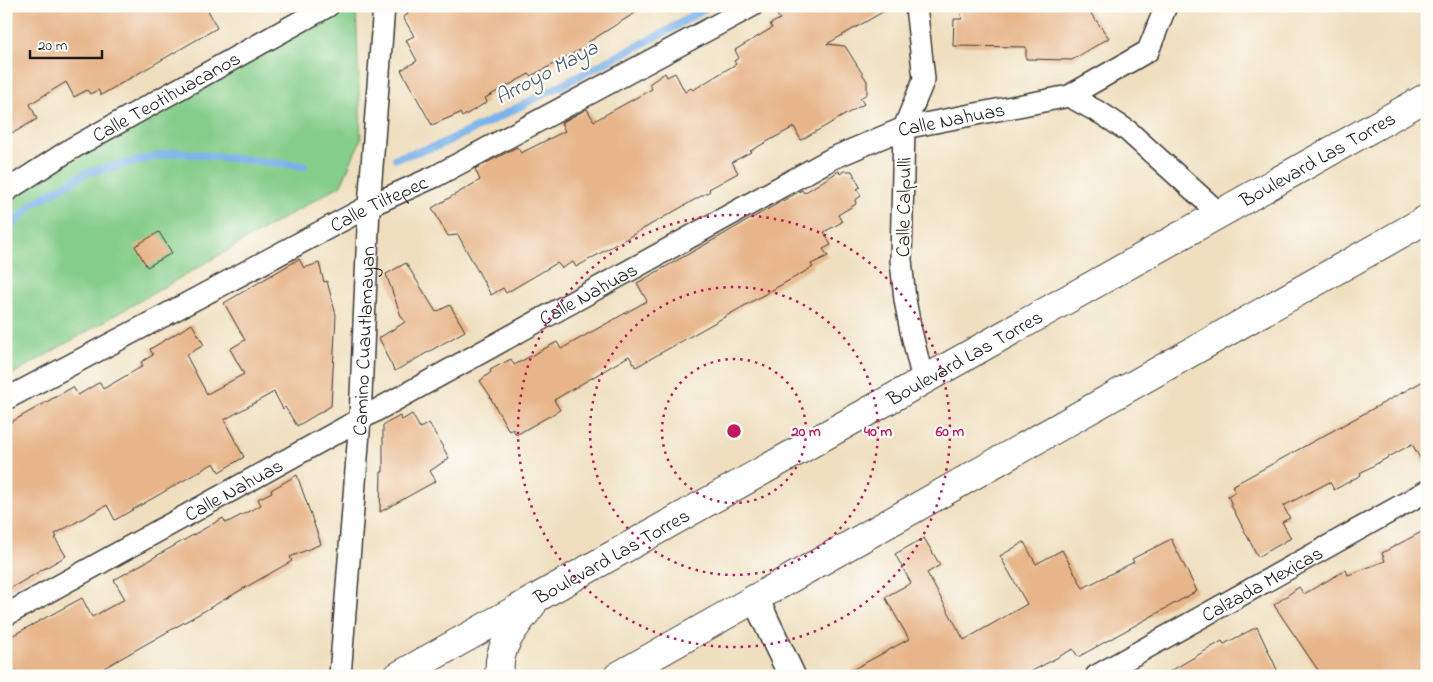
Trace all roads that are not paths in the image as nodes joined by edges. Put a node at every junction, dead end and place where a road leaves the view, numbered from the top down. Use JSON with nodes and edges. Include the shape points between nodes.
{"nodes":[{"id":1,"x":328,"y":6,"type":"edge"},
{"id":2,"x":384,"y":6,"type":"edge"},
{"id":3,"x":752,"y":6,"type":"edge"},
{"id":4,"x":916,"y":6,"type":"edge"},
{"id":5,"x":1166,"y":6,"type":"edge"},
{"id":6,"x":1069,"y":96,"type":"junction"},
{"id":7,"x":1427,"y":97,"type":"edge"},
{"id":8,"x":904,"y":128,"type":"junction"},
{"id":9,"x":6,"y":191,"type":"edge"},
{"id":10,"x":369,"y":206,"type":"junction"},
{"id":11,"x":1220,"y":214,"type":"junction"},
{"id":12,"x":1427,"y":219,"type":"edge"},
{"id":13,"x":923,"y":380,"type":"junction"},
{"id":14,"x":6,"y":399,"type":"edge"},
{"id":15,"x":360,"y":420,"type":"junction"},
{"id":16,"x":1427,"y":491,"type":"edge"},
{"id":17,"x":538,"y":598,"type":"junction"},
{"id":18,"x":755,"y":598,"type":"junction"},
{"id":19,"x":6,"y":615,"type":"edge"},
{"id":20,"x":340,"y":676,"type":"edge"},
{"id":21,"x":398,"y":676,"type":"edge"},
{"id":22,"x":500,"y":676,"type":"edge"},
{"id":23,"x":618,"y":676,"type":"edge"},
{"id":24,"x":792,"y":676,"type":"edge"},
{"id":25,"x":1096,"y":676,"type":"edge"}],
"edges":[{"from":1,"to":9,"type":"street","name":"Calle Teotihuacanos","via":[[71,148]]},
{"from":2,"to":10,"type":"street","name":"Camino Cuautlamayan"},
{"from":3,"to":10,"type":"street","name":"Calle Tiltepec","via":[[436,176]]},
{"from":4,"to":8,"type":"street","name":"Calle Calpulli","via":[[924,79]]},
{"from":5,"to":6,"type":"street","name":"Calle Nahuas","via":[[1148,51]]},
{"from":6,"to":8,"type":"street","name":"Calle Nahuas"},
{"from":6,"to":11,"type":"street","via":[[1128,131]]},
{"from":7,"to":11,"type":"main road","name":"Boulevard Las Torres"},
{"from":8,"to":13,"type":"street","name":"Calle Calpulli","via":[[901,260],[911,331]]},
{"from":8,"to":15,"type":"street","name":"Calle Nahuas","via":[[817,167]]},
{"from":10,"to":14,"type":"street","name":"Calle Tiltepec"},
{"from":10,"to":15,"type":"street","name":"Camino Cuautlamayan"},
{"from":11,"to":13,"type":"main road","name":"Boulevard Las Torres"},
{"from":12,"to":18,"type":"main road"},
{"from":13,"to":17,"type":"main road","name":"Boulevard Las Torres"},
{"from":15,"to":19,"type":"street","name":"Calle Nahuas"},
{"from":15,"to":20,"type":"street","name":"Camino Cuautlamayan"},
{"from":16,"to":25,"type":"street","name":"Calzada Mexicas"},
{"from":17,"to":21,"type":"main road","name":"Boulevard Las Torres"},
{"from":17,"to":22,"type":"main road","via":[[504,645],[499,664]]},
{"from":18,"to":23,"type":"main road"},
{"from":18,"to":24,"type":"street"}]}
